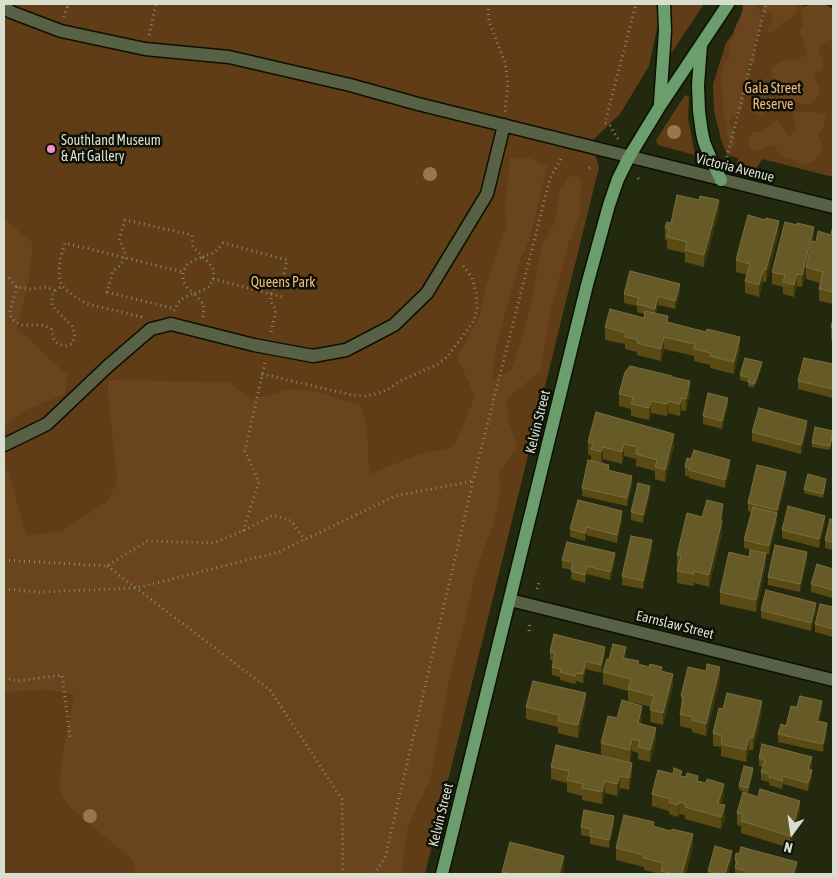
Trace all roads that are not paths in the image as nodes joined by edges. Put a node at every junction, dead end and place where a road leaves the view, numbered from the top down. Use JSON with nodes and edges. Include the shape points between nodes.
{"nodes":[{"id":1,"x":664,"y":4,"type":"edge"},
{"id":2,"x":728,"y":4,"type":"edge"},
{"id":3,"x":7,"y":8,"type":"edge"},
{"id":4,"x":700,"y":46,"type":"junction"},
{"id":5,"x":660,"y":106,"type":"junction"},
{"id":6,"x":504,"y":125,"type":"junction"},
{"id":7,"x":629,"y":156,"type":"junction"},
{"id":8,"x":721,"y":180,"type":"junction"},
{"id":9,"x":833,"y":208,"type":"edge"},
{"id":10,"x":4,"y":445,"type":"edge"},
{"id":11,"x":510,"y":600,"type":"junction"},
{"id":12,"x":833,"y":680,"type":"edge"},
{"id":13,"x":442,"y":874,"type":"edge"}],
"edges":[{"from":1,"to":5,"type":"main road"},
{"from":2,"to":4,"type":"main road","name":"Kelvin Street"},
{"from":3,"to":6,"type":"street","name":"Victoria Avenue","via":[[61,30],[145,49],[229,58]]},
{"from":4,"to":5,"type":"main road","name":"Kelvin Street"},
{"from":4,"to":8,"type":"main road","via":[[698,94],[702,133]]},
{"from":5,"to":7,"type":"main road","name":"Kelvin Street"},
{"from":6,"to":7,"type":"street","name":"Victoria Avenue"},
{"from":6,"to":10,"type":"street","via":[[487,194],[428,293],[394,325],[346,350],[313,356],[170,324],[151,329],[47,424]]},
{"from":7,"to":8,"type":"street","name":"Victoria Avenue"},
{"from":7,"to":11,"type":"main road","name":"Kelvin Street","via":[[600,235]]},
{"from":8,"to":9,"type":"street","name":"Victoria Avenue"},
{"from":11,"to":12,"type":"street","name":"Earnslaw Street"},
{"from":11,"to":13,"type":"main road","name":"Kelvin Street"}]}
